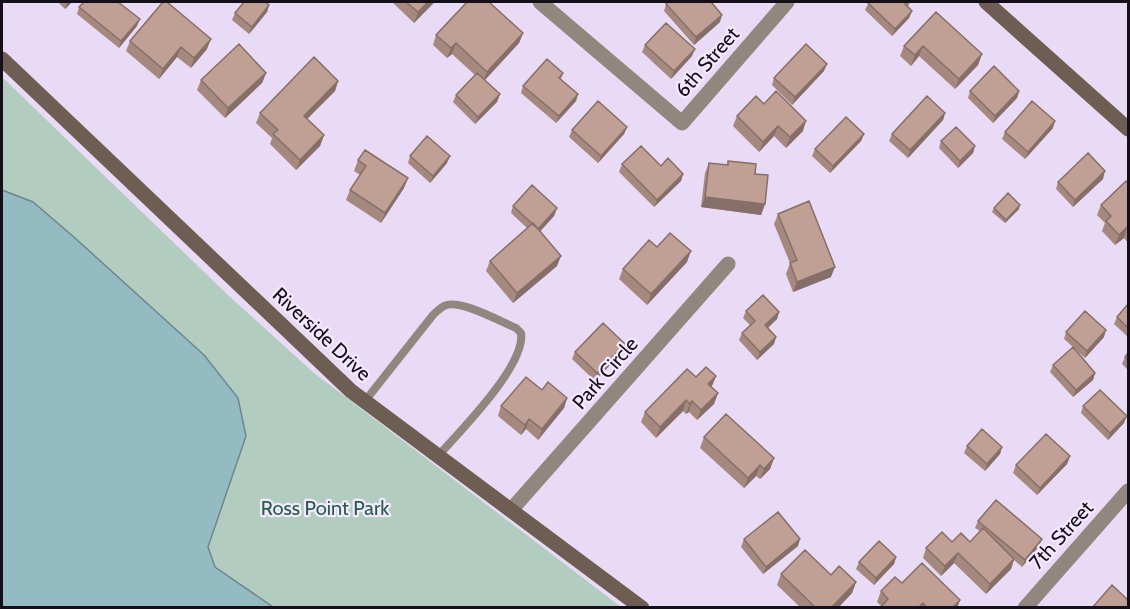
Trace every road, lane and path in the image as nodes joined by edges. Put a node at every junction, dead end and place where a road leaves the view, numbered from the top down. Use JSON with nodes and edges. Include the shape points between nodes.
{"nodes":[{"id":1,"x":540,"y":2,"type":"edge"},
{"id":2,"x":787,"y":2,"type":"edge"},
{"id":3,"x":986,"y":2,"type":"edge"},
{"id":4,"x":2,"y":60,"type":"edge"},
{"id":5,"x":1128,"y":129,"type":"edge"},
{"id":6,"x":728,"y":264,"type":"dead end"},
{"id":7,"x":365,"y":401,"type":"junction"},
{"id":8,"x":439,"y":455,"type":"junction"},
{"id":9,"x":1128,"y":491,"type":"edge"},
{"id":10,"x":512,"y":509,"type":"junction"},
{"id":11,"x":642,"y":608,"type":"edge"},
{"id":12,"x":1025,"y":608,"type":"edge"}],
"edges":[{"from":1,"to":2,"type":"street","name":"6th Street","via":[[682,123]]},
{"from":3,"to":5,"type":"street"},
{"from":4,"to":7,"type":"street","name":"Riverside Drive"},
{"from":6,"to":10,"type":"street","name":"Park Circle"},
{"from":7,"to":8,"type":"street","name":"Riverside Drive"},
{"from":7,"to":8,"type":"lane","via":[[444,306],[463,306],[516,328],[521,333],[520,349],[507,373]]},
{"from":8,"to":10,"type":"street","name":"Riverside Drive"},
{"from":9,"to":12,"type":"street","name":"7th Street"},
{"from":10,"to":11,"type":"street","name":"Riverside Drive"}]}
